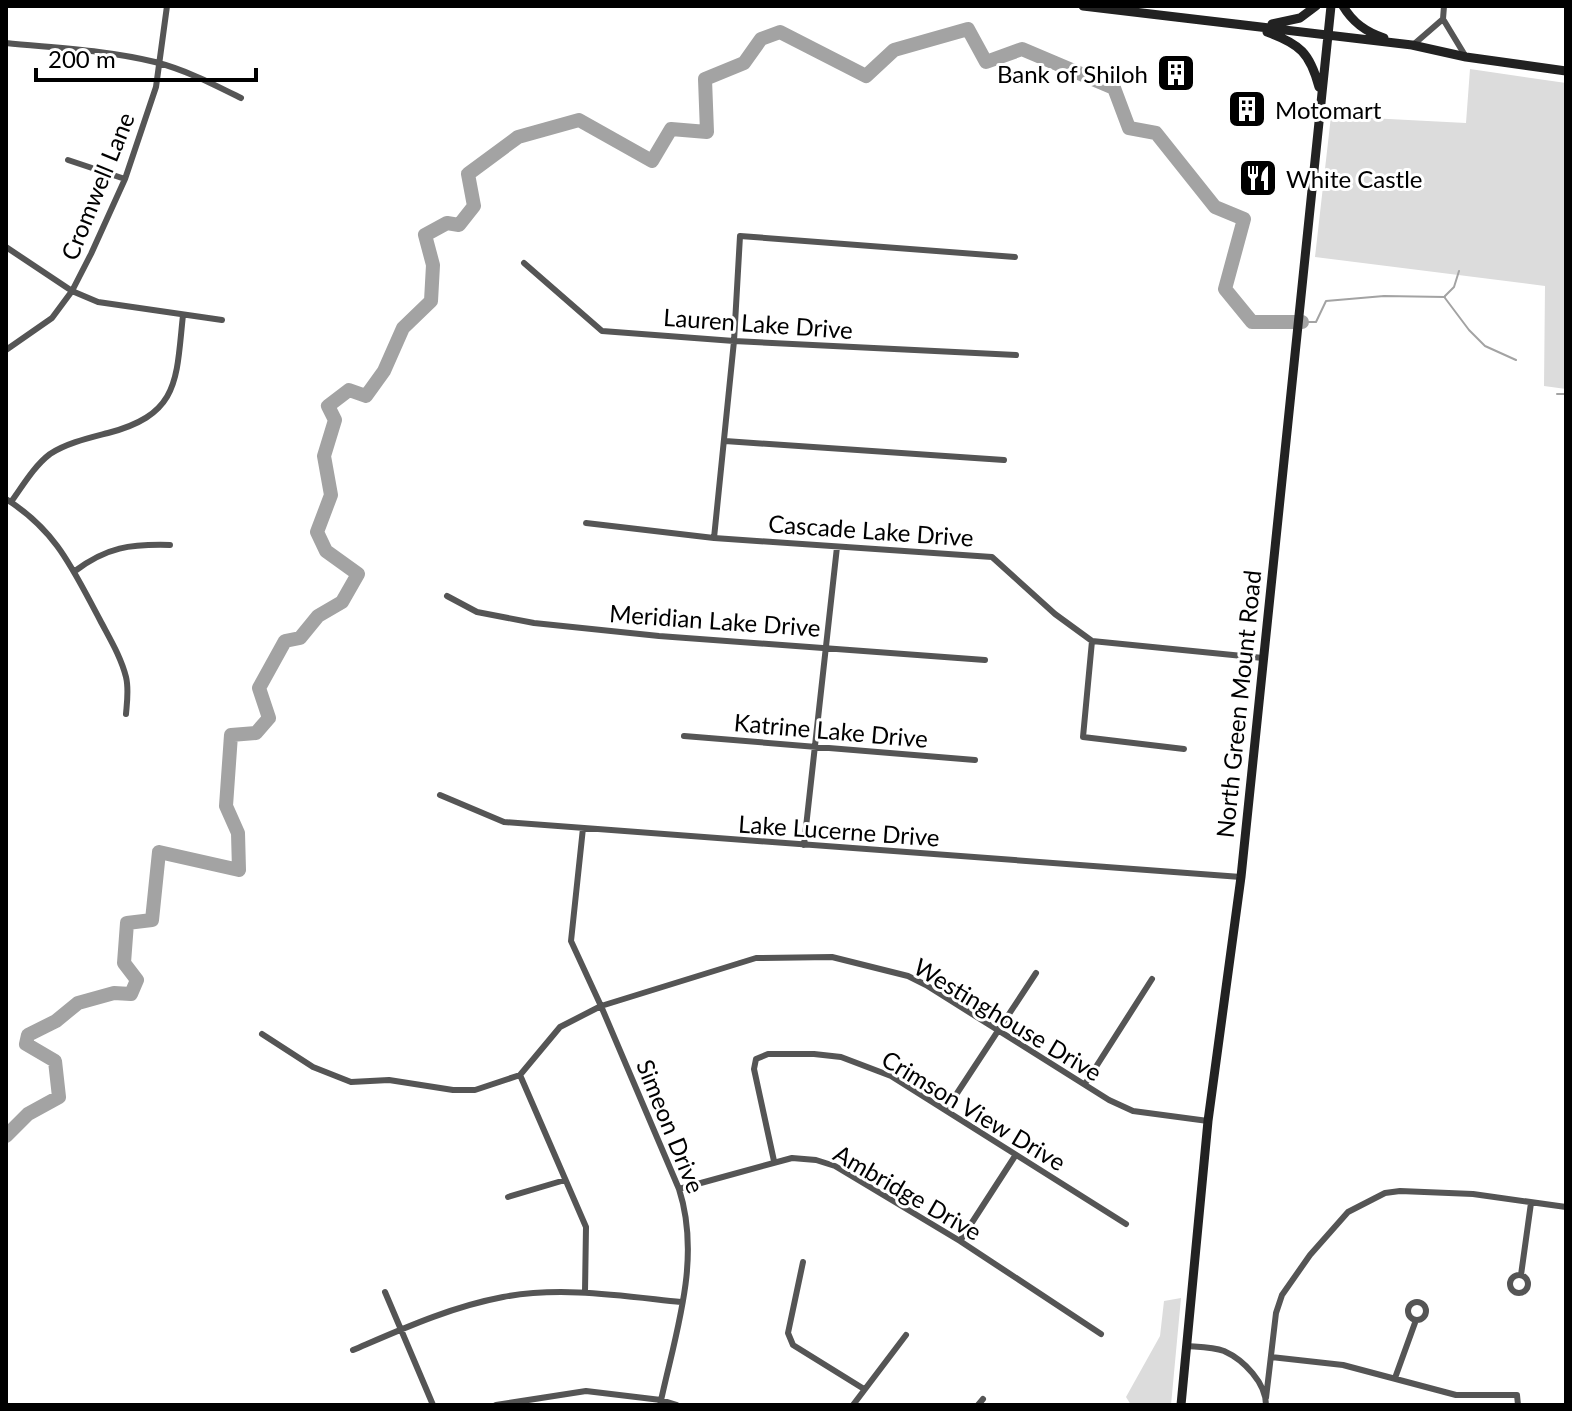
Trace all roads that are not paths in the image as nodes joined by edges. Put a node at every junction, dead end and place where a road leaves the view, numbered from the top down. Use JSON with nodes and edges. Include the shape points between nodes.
{"nodes":[{"id":1,"x":167,"y":6,"type":"edge"},
{"id":2,"x":1083,"y":6,"type":"edge"},
{"id":3,"x":1316,"y":6,"type":"edge"},
{"id":4,"x":1331,"y":6,"type":"edge"},
{"id":5,"x":1343,"y":6,"type":"edge"},
{"id":6,"x":1444,"y":6,"type":"edge"},
{"id":7,"x":1443,"y":19,"type":"junction"},
{"id":8,"x":1253,"y":26,"type":"junction"},
{"id":9,"x":1328,"y":35,"type":"junction"},
{"id":10,"x":6,"y":43,"type":"edge"},
{"id":11,"x":1407,"y":44,"type":"junction"},
{"id":12,"x":1466,"y":57,"type":"junction"},
{"id":13,"x":158,"y":63,"type":"junction"},
{"id":14,"x":1566,"y":71,"type":"edge"},
{"id":15,"x":1322,"y":95,"type":"junction"},
{"id":16,"x":241,"y":98,"type":"dead end"},
{"id":17,"x":68,"y":160,"type":"dead end"},
{"id":18,"x":125,"y":179,"type":"junction"},
{"id":19,"x":6,"y":247,"type":"edge"},
{"id":20,"x":1015,"y":257,"type":"dead end"},
{"id":21,"x":524,"y":263,"type":"dead end"},
{"id":22,"x":72,"y":291,"type":"junction"},
{"id":23,"x":183,"y":315,"type":"junction"},
{"id":24,"x":222,"y":320,"type":"dead end"},
{"id":25,"x":734,"y":341,"type":"junction"},
{"id":26,"x":6,"y":350,"type":"edge"},
{"id":27,"x":1016,"y":355,"type":"dead end"},
{"id":28,"x":725,"y":441,"type":"junction"},
{"id":29,"x":1004,"y":460,"type":"dead end"},
{"id":30,"x":8,"y":501,"type":"edge"},
{"id":31,"x":586,"y":523,"type":"dead end"},
{"id":32,"x":714,"y":538,"type":"junction"},
{"id":33,"x":170,"y":545,"type":"dead end"},
{"id":34,"x":837,"y":547,"type":"junction"},
{"id":35,"x":75,"y":571,"type":"junction"},
{"id":36,"x":447,"y":596,"type":"dead end"},
{"id":37,"x":1092,"y":641,"type":"junction"},
{"id":38,"x":828,"y":647,"type":"junction"},
{"id":39,"x":1263,"y":658,"type":"junction"},
{"id":40,"x":985,"y":660,"type":"dead end"},
{"id":41,"x":126,"y":714,"type":"dead end"},
{"id":42,"x":684,"y":736,"type":"dead end"},
{"id":43,"x":815,"y":746,"type":"junction"},
{"id":44,"x":1184,"y":749,"type":"dead end"},
{"id":45,"x":975,"y":760,"type":"dead end"},
{"id":46,"x":440,"y":795,"type":"dead end"},
{"id":47,"x":583,"y":828,"type":"junction"},
{"id":48,"x":804,"y":845,"type":"junction"},
{"id":49,"x":1241,"y":877,"type":"junction"},
{"id":50,"x":1036,"y":973,"type":"dead end"},
{"id":51,"x":1152,"y":979,"type":"dead end"},
{"id":52,"x":601,"y":1006,"type":"junction"},
{"id":53,"x":1000,"y":1029,"type":"junction"},
{"id":54,"x":262,"y":1034,"type":"dead end"},
{"id":55,"x":520,"y":1075,"type":"junction"},
{"id":56,"x":1085,"y":1084,"type":"junction"},
{"id":57,"x":946,"y":1110,"type":"junction"},
{"id":58,"x":1208,"y":1121,"type":"junction"},
{"id":59,"x":1015,"y":1156,"type":"junction"},
{"id":60,"x":774,"y":1161,"type":"junction"},
{"id":61,"x":565,"y":1180,"type":"junction"},
{"id":62,"x":679,"y":1189,"type":"junction"},
{"id":63,"x":508,"y":1197,"type":"dead end"},
{"id":64,"x":1531,"y":1203,"type":"junction"},
{"id":65,"x":1566,"y":1207,"type":"edge"},
{"id":66,"x":1126,"y":1224,"type":"dead end"},
{"id":67,"x":960,"y":1241,"type":"junction"},
{"id":68,"x":803,"y":1262,"type":"dead end"},
{"id":69,"x":1521,"y":1275,"type":"dead end"},
{"id":70,"x":385,"y":1292,"type":"dead end"},
{"id":71,"x":585,"y":1292,"type":"junction"},
{"id":72,"x":681,"y":1302,"type":"junction"},
{"id":73,"x":1416,"y":1320,"type":"dead end"},
{"id":74,"x":401,"y":1329,"type":"junction"},
{"id":75,"x":1101,"y":1334,"type":"dead end"},
{"id":76,"x":906,"y":1335,"type":"dead end"},
{"id":77,"x":1186,"y":1346,"type":"junction"},
{"id":78,"x":353,"y":1350,"type":"dead end"},
{"id":79,"x":1271,"y":1357,"type":"junction"},
{"id":80,"x":1395,"y":1378,"type":"junction"},
{"id":81,"x":864,"y":1389,"type":"junction"},
{"id":82,"x":1266,"y":1402,"type":"edge"},
{"id":83,"x":660,"y":1403,"type":"edge"},
{"id":84,"x":433,"y":1405,"type":"edge"},
{"id":85,"x":496,"y":1405,"type":"edge"},
{"id":86,"x":677,"y":1405,"type":"edge"},
{"id":87,"x":853,"y":1405,"type":"edge"},
{"id":88,"x":1181,"y":1405,"type":"edge"},
{"id":89,"x":1518,"y":1405,"type":"edge"}],
"edges":[{"from":1,"to":13,"type":"street","name":"Cromwell Lane"},
{"from":2,"to":8,"type":"street"},
{"from":3,"to":8,"type":"street","via":[[1286,23]]},
{"from":4,"to":9,"type":"street","name":"North Green Mount Road"},
{"from":5,"to":11,"type":"street","via":[[1368,32]]},
{"from":6,"to":7,"type":"street"},
{"from":7,"to":11,"type":"street"},
{"from":7,"to":12,"type":"street"},
{"from":8,"to":9,"type":"street"},
{"from":8,"to":15,"type":"street","via":[[1303,50]]},
{"from":9,"to":11,"type":"street"},
{"from":9,"to":15,"type":"street","name":"North Green Mount Road"},
{"from":10,"to":13,"type":"street"},
{"from":11,"to":12,"type":"street"},
{"from":12,"to":14,"type":"street"},
{"from":13,"to":16,"type":"street"},
{"from":13,"to":18,"type":"street","name":"Cromwell Lane","via":[[156,87]]},
{"from":15,"to":39,"type":"street","name":"North Green Mount Road"},
{"from":17,"to":18,"type":"street"},
{"from":18,"to":22,"type":"street","name":"Cromwell Lane"},
{"from":19,"to":22,"type":"street"},
{"from":20,"to":25,"type":"street","via":[[740,236]]},
{"from":21,"to":25,"type":"street","name":"Lauren Lake Drive","via":[[602,331]]},
{"from":22,"to":23,"type":"street","via":[[98,302]]},
{"from":22,"to":26,"type":"street","name":"Cromwell Lane","via":[[47,323]]},
{"from":23,"to":24,"type":"street"},
{"from":23,"to":30,"type":"street","via":[[177,364],[162,405],[128,428],[48,456]]},
{"from":25,"to":27,"type":"street","name":"Lauren Lake Drive"},
{"from":25,"to":28,"type":"street"},
{"from":28,"to":29,"type":"street"},
{"from":28,"to":32,"type":"street"},
{"from":30,"to":35,"type":"street","via":[[62,550]]},
{"from":31,"to":32,"type":"street","name":"Cascade Lake Drive"},
{"from":32,"to":34,"type":"street","name":"Cascade Lake Drive"},
{"from":33,"to":35,"type":"street","via":[[117,547]]},
{"from":34,"to":37,"type":"street","name":"Cascade Lake Drive","via":[[992,557]]},
{"from":34,"to":38,"type":"street"},
{"from":35,"to":41,"type":"street","via":[[127,678]]},
{"from":36,"to":38,"type":"street","name":"Meridian Lake Drive","via":[[477,612],[534,623]]},
{"from":37,"to":39,"type":"street"},
{"from":37,"to":44,"type":"street","via":[[1083,737]]},
{"from":38,"to":40,"type":"street","name":"Meridian Lake Drive"},
{"from":38,"to":43,"type":"street"},
{"from":39,"to":49,"type":"street","name":"North Green Mount Road"},
{"from":42,"to":43,"type":"street","name":"Katrine Lake Drive"},
{"from":43,"to":45,"type":"street","name":"Katrine Lake Drive"},
{"from":43,"to":48,"type":"street"},
{"from":46,"to":47,"type":"street","name":"Lake Lucerne Drive","via":[[504,822]]},
{"from":47,"to":48,"type":"street","name":"Lake Lucerne Drive"},
{"from":47,"to":52,"type":"street","name":"Simeon Drive","via":[[571,941]]},
{"from":48,"to":49,"type":"street","name":"Lake Lucerne Drive"},
{"from":49,"to":58,"type":"street","name":"North Green Mount Road"},
{"from":50,"to":53,"type":"street"},
{"from":51,"to":56,"type":"street"},
{"from":52,"to":53,"type":"street","name":"Westinghouse Drive","via":[[756,958],[832,957],[908,976]]},
{"from":52,"to":55,"type":"street","name":"Westinghouse Drive","via":[[560,1027]]},
{"from":52,"to":62,"type":"street","name":"Simeon Drive"},
{"from":53,"to":56,"type":"street","name":"Westinghouse Drive"},
{"from":53,"to":57,"type":"street"},
{"from":54,"to":55,"type":"street","via":[[313,1067],[351,1082],[389,1080],[475,1090]]},
{"from":55,"to":61,"type":"street"},
{"from":56,"to":58,"type":"street","name":"Westinghouse Drive","via":[[1133,1111]]},
{"from":57,"to":59,"type":"street","name":"Crimson View Drive"},
{"from":57,"to":60,"type":"street","name":"Crimson View Drive","via":[[861,1063],[814,1054],[768,1054],[756,1059],[754,1069]]},
{"from":58,"to":77,"type":"street","name":"North Green Mount Road"},
{"from":59,"to":66,"type":"street","name":"Crimson View Drive"},
{"from":59,"to":67,"type":"street"},
{"from":60,"to":62,"type":"street","name":"Ambridge Drive"},
{"from":60,"to":67,"type":"street","name":"Ambridge Drive","via":[[801,1158],[835,1166]]},
{"from":61,"to":63,"type":"street"},
{"from":61,"to":71,"type":"street","via":[[586,1227]]},
{"from":62,"to":72,"type":"street","name":"Simeon Drive","via":[[687,1216],[689,1261]]},
{"from":64,"to":65,"type":"street"},
{"from":64,"to":69,"type":"street"},
{"from":64,"to":79,"type":"street","via":[[1400,1191],[1348,1212],[1282,1295]]},
{"from":67,"to":75,"type":"street","name":"Ambridge Drive"},
{"from":68,"to":81,"type":"street","via":[[788,1333],[793,1345]]},
{"from":70,"to":74,"type":"street"},
{"from":71,"to":72,"type":"street"},
{"from":71,"to":74,"type":"street","via":[[506,1296]]},
{"from":72,"to":83,"type":"street","name":"Simeon Drive"},
{"from":73,"to":80,"type":"street"},
{"from":74,"to":78,"type":"street"},
{"from":74,"to":84,"type":"street"},
{"from":76,"to":81,"type":"street"},
{"from":77,"to":82,"type":"street","via":[[1222,1350],[1237,1359],[1262,1386]]},
{"from":77,"to":88,"type":"street","name":"North Green Mount Road"},
{"from":79,"to":80,"type":"street","via":[[1343,1365]]},
{"from":79,"to":82,"type":"street"},
{"from":80,"to":89,"type":"street","via":[[1456,1395],[1517,1395]]},
{"from":81,"to":87,"type":"street"},
{"from":83,"to":85,"type":"street","via":[[586,1391]]},
{"from":83,"to":86,"type":"street"}]}
